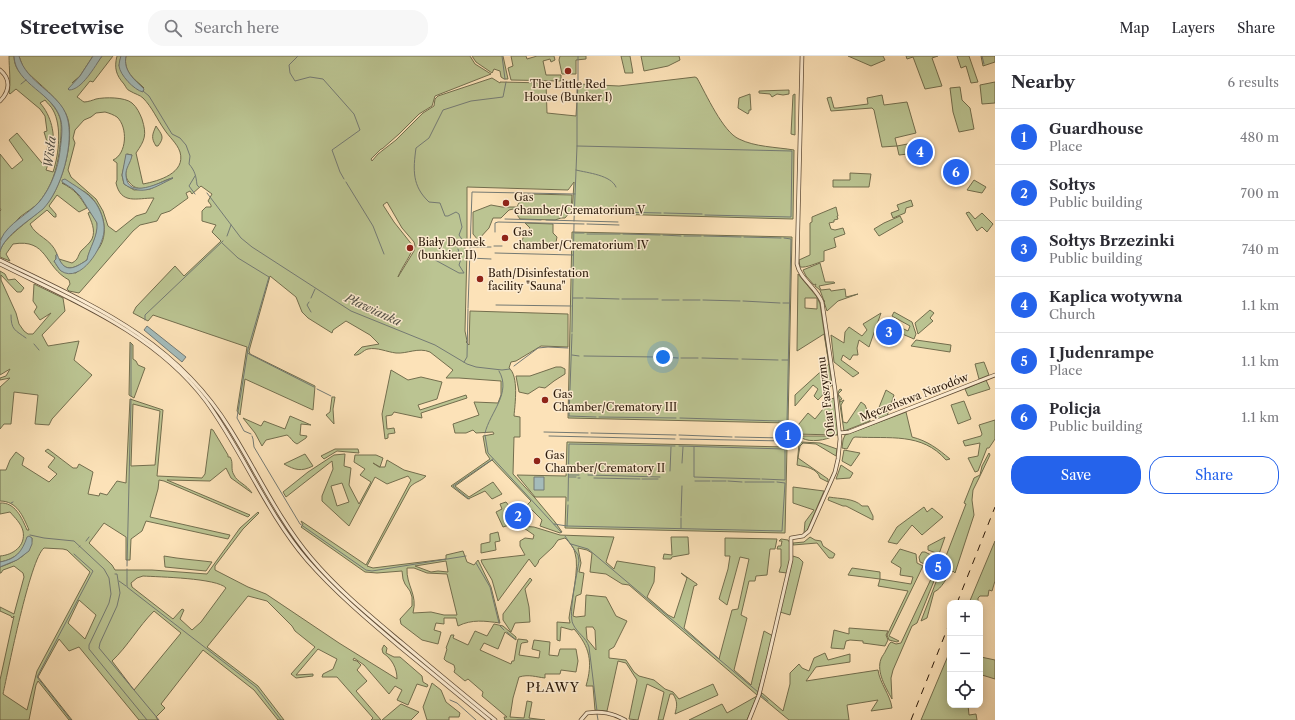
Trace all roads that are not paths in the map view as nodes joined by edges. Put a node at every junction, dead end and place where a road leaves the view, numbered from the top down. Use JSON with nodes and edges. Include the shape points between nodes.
{"nodes":[{"id":1,"x":802,"y":56,"type":"edge"},
{"id":2,"x":0,"y":70,"type":"edge"},
{"id":3,"x":0,"y":101,"type":"edge"},
{"id":4,"x":0,"y":260,"type":"edge"},
{"id":5,"x":0,"y":264,"type":"edge"},
{"id":6,"x":75,"y":300,"type":"junction"},
{"id":7,"x":995,"y":375,"type":"edge"},
{"id":8,"x":840,"y":433,"type":"junction"},
{"id":9,"x":489,"y":720,"type":"edge"},
{"id":10,"x":495,"y":720,"type":"edge"},
{"id":11,"x":581,"y":720,"type":"edge"},
{"id":12,"x":625,"y":720,"type":"edge"},
{"id":13,"x":749,"y":720,"type":"edge"}],
"edges":[{"from":1,"to":8,"type":"street","name":"Ofiar Faszyzmu","via":[[797,264],[822,302]]},
{"from":2,"to":3,"type":"street","via":[[6,75],[8,82],[6,93]]},
{"from":4,"to":6,"type":"street"},
{"from":5,"to":6,"type":"street"},
{"from":6,"to":9,"type":"street","via":[[139,338],[180,373],[205,400],[226,430],[271,509],[306,559],[348,603]]},
{"from":6,"to":10,"type":"street","via":[[132,328],[159,348],[190,377],[230,429],[275,507],[309,557],[374,620]]},
{"from":7,"to":8,"type":"street","name":"Męczeństwa Narodów","via":[[849,432]]},
{"from":8,"to":13,"type":"street","name":"Ofiar Faszyzmu","via":[[834,472],[809,531],[803,536],[791,538],[790,560],[764,676]]},
{"from":11,"to":12,"type":"street","via":[[587,713],[595,712],[608,712]]}]}
